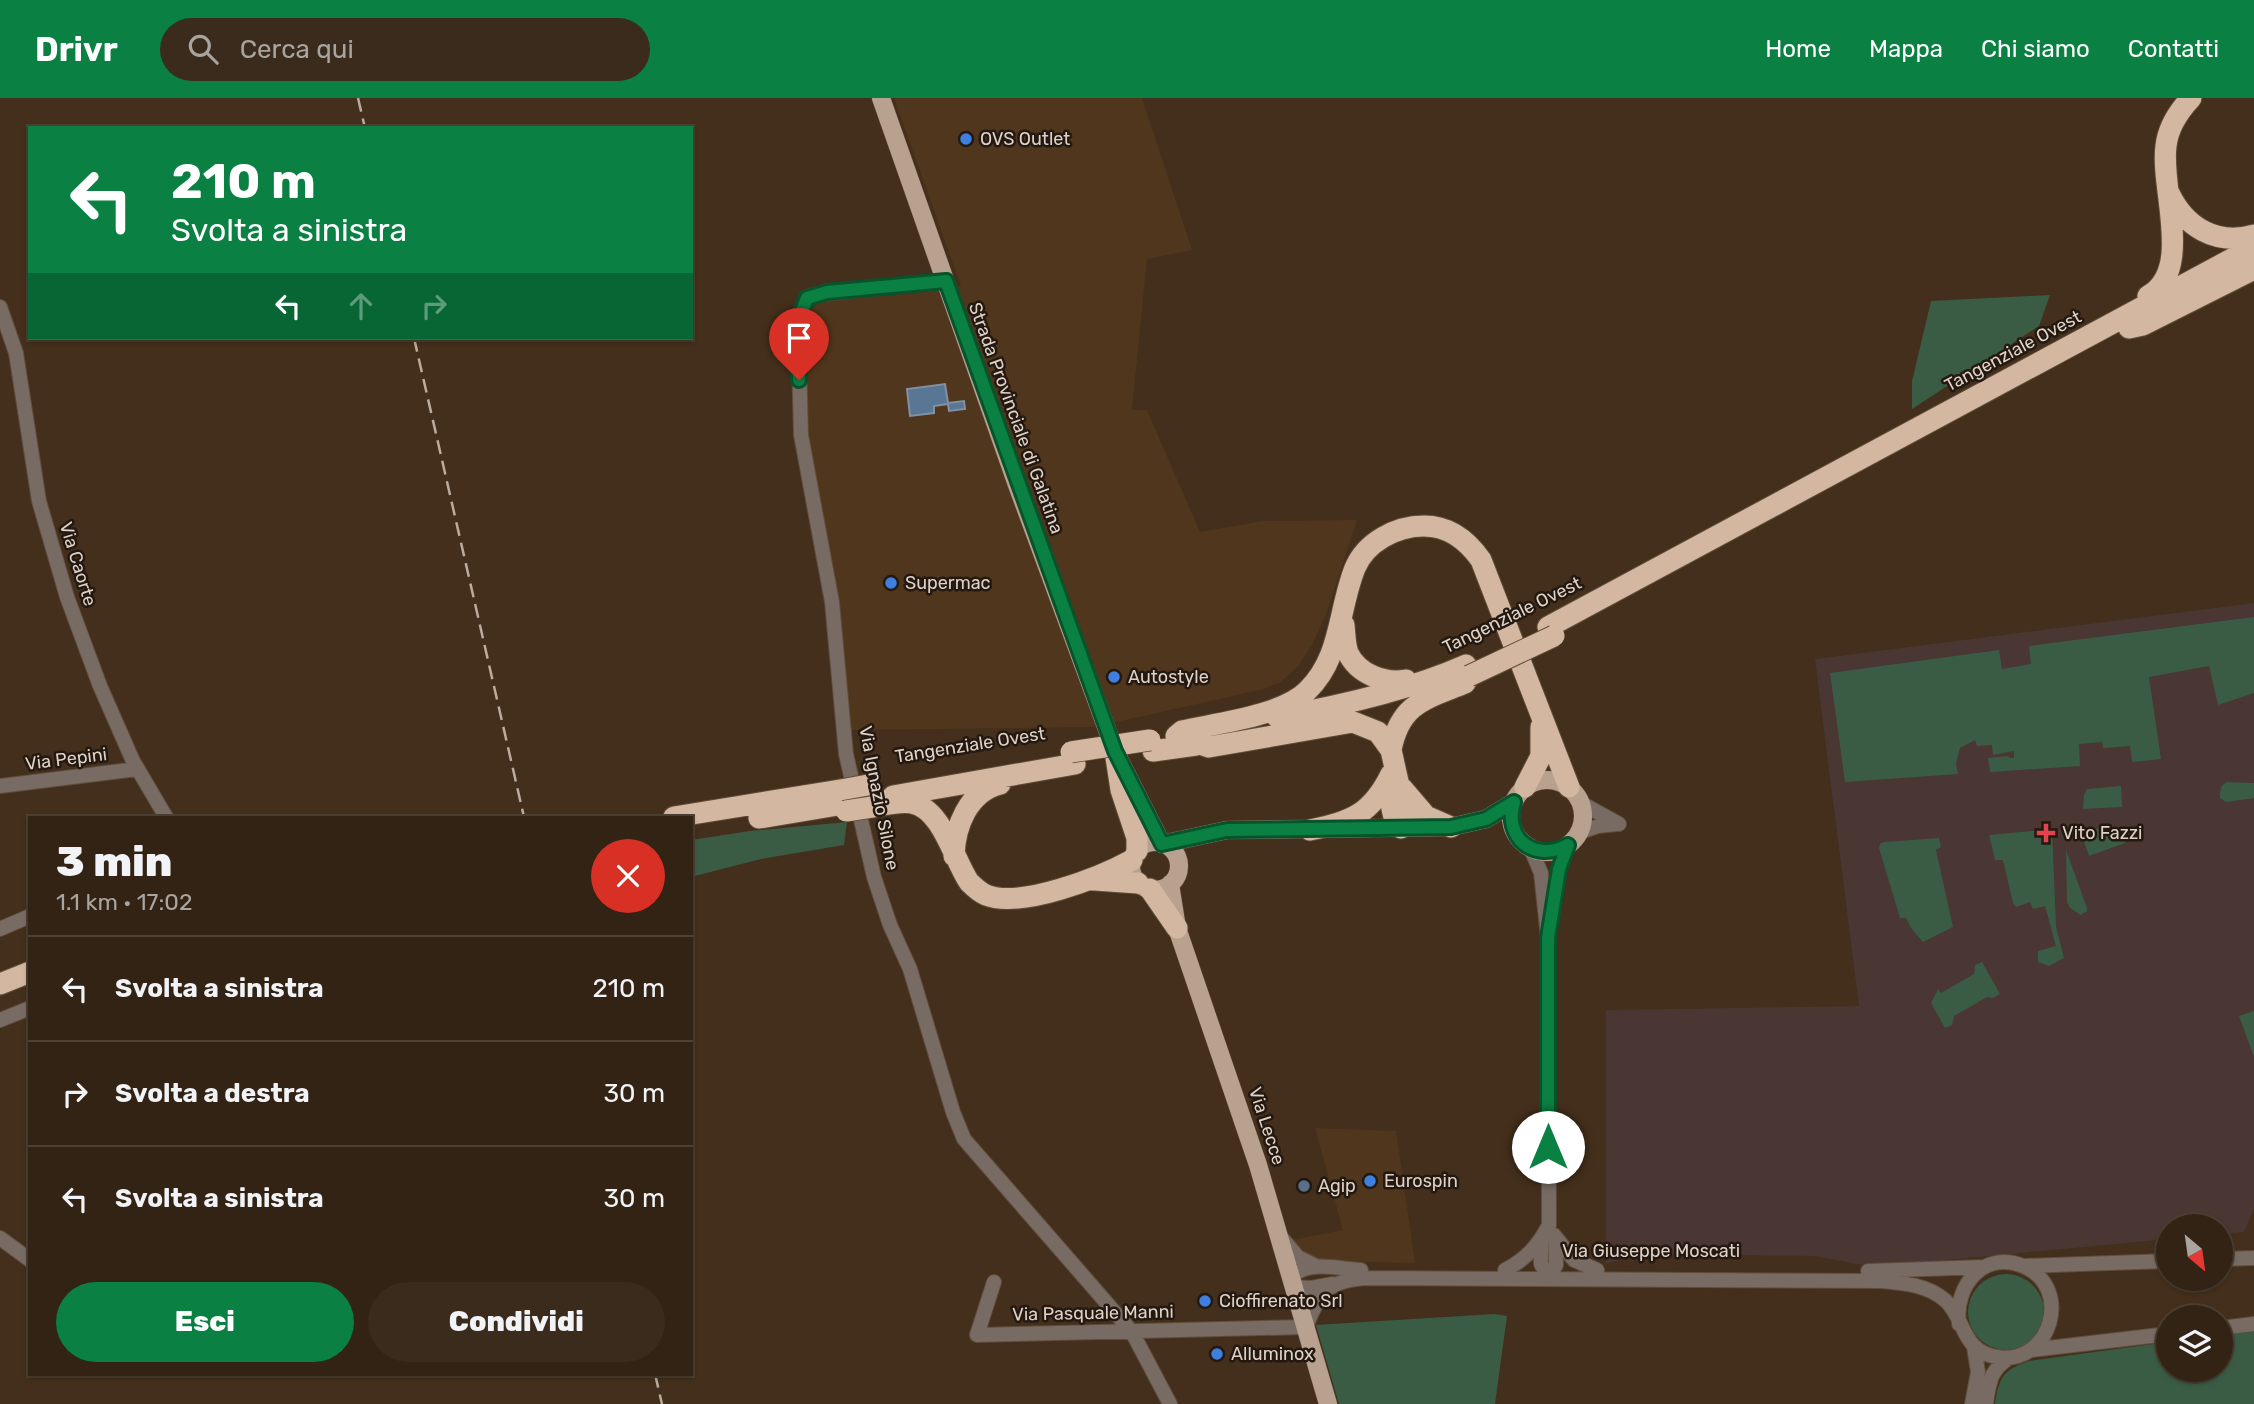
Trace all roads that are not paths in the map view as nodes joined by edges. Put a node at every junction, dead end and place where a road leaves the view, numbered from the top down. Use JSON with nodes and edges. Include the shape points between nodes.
{"nodes":[{"id":1,"x":881,"y":98,"type":"edge"},
{"id":2,"x":2190,"y":98,"type":"edge"},
{"id":3,"x":2167,"y":188,"type":"junction"},
{"id":4,"x":2254,"y":235,"type":"edge"},
{"id":5,"x":2254,"y":247,"type":"edge"},
{"id":6,"x":2254,"y":260,"type":"edge"},
{"id":7,"x":2254,"y":269,"type":"edge"},
{"id":8,"x":946,"y":281,"type":"junction"},
{"id":9,"x":0,"y":307,"type":"edge"},
{"id":10,"x":2129,"y":328,"type":"junction"},
{"id":11,"x":2002,"y":383,"type":"junction"},
{"id":12,"x":1343,"y":619,"type":"junction"},
{"id":13,"x":1551,"y":631,"type":"junction"},
{"id":14,"x":1465,"y":670,"type":"junction"},
{"id":15,"x":1538,"y":711,"type":"junction"},
{"id":16,"x":1176,"y":736,"type":"junction"},
{"id":17,"x":1200,"y":744,"type":"junction"},
{"id":18,"x":1151,"y":746,"type":"junction"},
{"id":19,"x":1115,"y":751,"type":"junction"},
{"id":20,"x":1071,"y":761,"type":"junction"},
{"id":21,"x":1395,"y":768,"type":"junction"},
{"id":22,"x":137,"y":769,"type":"junction"},
{"id":23,"x":0,"y":786,"type":"edge"},
{"id":24,"x":1519,"y":794,"type":"junction"},
{"id":25,"x":1575,"y":795,"type":"junction"},
{"id":26,"x":870,"y":797,"type":"junction"},
{"id":27,"x":843,"y":802,"type":"junction"},
{"id":28,"x":1125,"y":802,"type":"junction"},
{"id":29,"x":165,"y":816,"type":"edge"},
{"id":30,"x":685,"y":816,"type":"edge"},
{"id":31,"x":1148,"y":816,"type":"junction"},
{"id":32,"x":1459,"y":826,"type":"junction"},
{"id":33,"x":693,"y":828,"type":"edge"},
{"id":34,"x":1401,"y":828,"type":"junction"},
{"id":35,"x":1227,"y":830,"type":"junction"},
{"id":36,"x":1310,"y":830,"type":"junction"},
{"id":37,"x":1573,"y":839,"type":"junction"},
{"id":38,"x":1162,"y":844,"type":"junction"},
{"id":39,"x":1526,"y":845,"type":"junction"},
{"id":40,"x":1134,"y":855,"type":"junction"},
{"id":41,"x":954,"y":856,"type":"junction"},
{"id":42,"x":1178,"y":862,"type":"junction"},
{"id":43,"x":1089,"y":880,"type":"junction"},
{"id":44,"x":1153,"y":886,"type":"junction"},
{"id":45,"x":28,"y":917,"type":"edge"},
{"id":46,"x":1177,"y":928,"type":"junction"},
{"id":47,"x":0,"y":929,"type":"edge"},
{"id":48,"x":1548,"y":938,"type":"junction"},
{"id":49,"x":28,"y":959,"type":"edge"},
{"id":50,"x":0,"y":970,"type":"edge"},
{"id":51,"x":28,"y":973,"type":"edge"},
{"id":52,"x":0,"y":984,"type":"edge"},
{"id":53,"x":28,"y":1009,"type":"edge"},
{"id":54,"x":0,"y":1020,"type":"edge"},
{"id":55,"x":1279,"y":1234,"type":"junction"},
{"id":56,"x":1548,"y":1234,"type":"junction"},
{"id":57,"x":0,"y":1238,"type":"edge"},
{"id":58,"x":2254,"y":1258,"type":"edge"},
{"id":59,"x":28,"y":1259,"type":"edge"},
{"id":60,"x":2233,"y":1259,"type":"edge"},
{"id":61,"x":2156,"y":1261,"type":"edge"},
{"id":62,"x":1316,"y":1266,"type":"junction"},
{"id":63,"x":2023,"y":1266,"type":"junction"},
{"id":64,"x":1985,"y":1267,"type":"junction"},
{"id":65,"x":1505,"y":1270,"type":"junction"},
{"id":66,"x":1597,"y":1270,"type":"junction"},
{"id":67,"x":1549,"y":1273,"type":"junction"},
{"id":68,"x":1294,"y":1281,"type":"junction"},
{"id":69,"x":994,"y":1282,"type":"dead end"},
{"id":70,"x":1334,"y":1284,"type":"junction"},
{"id":71,"x":1959,"y":1324,"type":"junction"},
{"id":72,"x":2254,"y":1324,"type":"edge"},
{"id":73,"x":1307,"y":1327,"type":"junction"},
{"id":74,"x":2233,"y":1327,"type":"edge"},
{"id":75,"x":1132,"y":1332,"type":"junction"},
{"id":76,"x":2156,"y":1335,"type":"edge"},
{"id":77,"x":1974,"y":1347,"type":"junction"},
{"id":78,"x":2031,"y":1350,"type":"junction"},
{"id":79,"x":2009,"y":1358,"type":"junction"},
{"id":80,"x":1170,"y":1404,"type":"edge"},
{"id":81,"x":1328,"y":1404,"type":"edge"},
{"id":82,"x":1972,"y":1404,"type":"edge"},
{"id":83,"x":1986,"y":1404,"type":"edge"}],
"edges":[{"from":1,"to":8,"type":"main road","name":"Strada Provinciale di Galatina"},
{"from":2,"to":3,"type":"highway","via":[[2175,118],[2166,143]]},
{"from":3,"to":4,"type":"highway","via":[[2187,220],[2211,236],[2235,239]]},
{"from":3,"to":11,"type":"highway","via":[[2172,253],[2164,282],[2154,293]]},
{"from":5,"to":11,"type":"highway","name":"Tangenziale Ovest"},
{"from":6,"to":10,"type":"highway","name":"Tangenziale Ovest"},
{"from":7,"to":10,"type":"highway"},
{"from":8,"to":19,"type":"main road","name":"Strada Provinciale di Galatina"},
{"from":8,"to":75,"type":"street","name":"Via Ignazio Silone","via":[[813,295],[807,298],[798,321],[801,435],[832,602],[846,752],[874,877],[964,1139]]},
{"from":9,"to":22,"type":"street","name":"Via Caorte","via":[[16,353],[39,501],[67,597]]},
{"from":10,"to":13,"type":"highway","name":"Tangenziale Ovest"},
{"from":11,"to":13,"type":"highway","name":"Tangenziale Ovest"},
{"from":12,"to":14,"type":"highway","via":[[1349,654],[1373,676],[1393,681],[1451,666]]},
{"from":12,"to":15,"type":"highway","via":[[1355,569],[1374,544],[1410,527],[1432,526],[1452,533],[1481,559]]},
{"from":12,"to":16,"type":"highway","via":[[1324,668],[1298,698],[1275,710]]},
{"from":13,"to":14,"type":"highway","name":"Tangenziale Ovest","bridge":true},
{"from":14,"to":16,"type":"highway","name":"Tangenziale Ovest","via":[[1325,709]]},
{"from":14,"to":17,"type":"highway","name":"Tangenziale Ovest","via":[[1394,703]]},
{"from":14,"to":21,"type":"highway","via":[[1465,683],[1408,710],[1394,733]]},
{"from":15,"to":24,"type":"highway","via":[[1541,756]]},
{"from":15,"to":25,"type":"highway"},
{"from":16,"to":18,"type":"highway","name":"Tangenziale Ovest"},
{"from":17,"to":18,"type":"highway","name":"Tangenziale Ovest"},
{"from":17,"to":21,"type":"highway","via":[[1209,747],[1353,722],[1378,732]]},
{"from":18,"to":20,"type":"highway","name":"Tangenziale Ovest","bridge":true},
{"from":19,"to":28,"type":"highway"},
{"from":19,"to":31,"type":"main road","name":"Strada Provinciale di Galatina"},
{"from":20,"to":26,"type":"highway","name":"Tangenziale Ovest"},
{"from":20,"to":41,"type":"highway","via":[[1059,772],[995,785],[975,797],[957,830]]},
{"from":21,"to":32,"type":"highway","via":[[1416,807],[1426,816]]},
{"from":21,"to":34,"type":"highway","via":[[1392,799],[1394,818]]},
{"from":21,"to":36,"type":"highway","via":[[1382,792],[1361,814]]},
{"from":22,"to":23,"type":"street","name":"Via Pepini"},
{"from":22,"to":29,"type":"street","name":"Via Caorte"},
{"from":24,"to":25,"type":"main road","via":[[1542,780],[1552,780]]},
{"from":24,"to":32,"type":"main road","via":[[1486,819]]},
{"from":24,"to":39,"type":"main road","via":[[1511,810],[1513,828]]},
{"from":25,"to":37,"type":"main road","via":[[1582,823]]},
{"from":25,"to":37,"type":"street","via":[[1619,824],[1598,826]]},
{"from":26,"to":27,"type":"highway","bridge":true},
{"from":26,"to":41,"type":"highway","via":[[922,807],[938,822]]},
{"from":27,"to":30,"type":"highway"},
{"from":27,"to":33,"type":"highway","via":[[804,818],[795,812]]},
{"from":28,"to":31,"type":"street","via":[[1133,800]]},
{"from":28,"to":40,"type":"highway","via":[[1137,838]]},
{"from":31,"to":38,"type":"main road","name":"Strada Provinciale di Galatina"},
{"from":32,"to":34,"type":"main road"},
{"from":32,"to":39,"type":"main road","via":[[1499,831]]},
{"from":34,"to":36,"type":"main road"},
{"from":35,"to":36,"type":"main road"},
{"from":35,"to":38,"type":"main road"},
{"from":35,"to":42,"type":"main road","via":[[1199,840]]},
{"from":37,"to":39,"type":"main road","via":[[1549,852]]},
{"from":37,"to":48,"type":"street","via":[[1559,869]]},
{"from":38,"to":40,"type":"main road","via":[[1148,844]]},
{"from":38,"to":42,"type":"main road","via":[[1173,851]]},
{"from":39,"to":48,"type":"street","via":[[1541,873]]},
{"from":40,"to":43,"type":"highway"},
{"from":40,"to":44,"type":"main road","via":[[1131,871]]},
{"from":41,"to":43,"type":"highway","via":[[969,882],[995,897],[1028,896]]},
{"from":42,"to":44,"type":"main road","via":[[1177,874]]},
{"from":43,"to":44,"type":"highway"},
{"from":44,"to":46,"type":"highway"},
{"from":44,"to":46,"type":"main road","name":"Via Lecce","via":[[1172,904]]},
{"from":45,"to":47,"type":"street"},
{"from":46,"to":55,"type":"main road","name":"Via Lecce"},
{"from":48,"to":56,"type":"street"},
{"from":49,"to":50,"type":"highway"},
{"from":51,"to":52,"type":"highway"},
{"from":53,"to":54,"type":"street"},
{"from":55,"to":62,"type":"street","via":[[1298,1257]]},
{"from":55,"to":68,"type":"main road","name":"Via Lecce"},
{"from":56,"to":65,"type":"street","via":[[1527,1257]]},
{"from":56,"to":66,"type":"street","via":[[1574,1260]]},
{"from":56,"to":67,"type":"street","via":[[1557,1253]]},
{"from":57,"to":59,"type":"street"},
{"from":58,"to":60,"type":"street"},
{"from":61,"to":63,"type":"street","name":"Via Giuseppe Moscati"},
{"from":62,"to":65,"type":"street","name":"Via Giuseppe Moscati"},
{"from":62,"to":68,"type":"street","name":"Via Giuseppe Moscati","via":[[1299,1270]]},
{"from":63,"to":64,"type":"street","name":"Via Giuseppe Moscati"},
{"from":63,"to":78,"type":"street","via":[[2039,1277],[2052,1300],[2049,1327]]},
{"from":64,"to":66,"type":"street","name":"Via Giuseppe Moscati","via":[[1882,1272]]},
{"from":64,"to":71,"type":"street","via":[[1965,1284],[1959,1297]]},
{"from":65,"to":67,"type":"street","name":"Via Giuseppe Moscati"},
{"from":66,"to":67,"type":"street","name":"Via Giuseppe Moscati"},
{"from":67,"to":70,"type":"street","name":"Via Giuseppe Moscati","via":[[1346,1279]]},
{"from":67,"to":71,"type":"street","name":"Via Giuseppe Moscati","via":[[1908,1283],[1947,1302]]},
{"from":68,"to":70,"type":"street","name":"Via Giuseppe Moscati","via":[[1311,1288]]},
{"from":68,"to":73,"type":"main road","name":"Via Lecce"},
{"from":69,"to":75,"type":"street","name":"Via Pasquale Manni","via":[[977,1335]]},
{"from":70,"to":73,"type":"street","via":[[1320,1297]]},
{"from":71,"to":77,"type":"street","name":"Via Giuseppe Moscati"},
{"from":72,"to":74,"type":"street"},
{"from":73,"to":75,"type":"street","name":"Via Pasquale Manni"},
{"from":73,"to":81,"type":"main road","name":"Via Lecce"},
{"from":75,"to":80,"type":"street"},
{"from":76,"to":78,"type":"street"},
{"from":77,"to":79,"type":"street"},
{"from":77,"to":82,"type":"street","via":[[1978,1371]]},
{"from":78,"to":79,"type":"street"},
{"from":79,"to":83,"type":"street","via":[[1991,1375]]}]}
